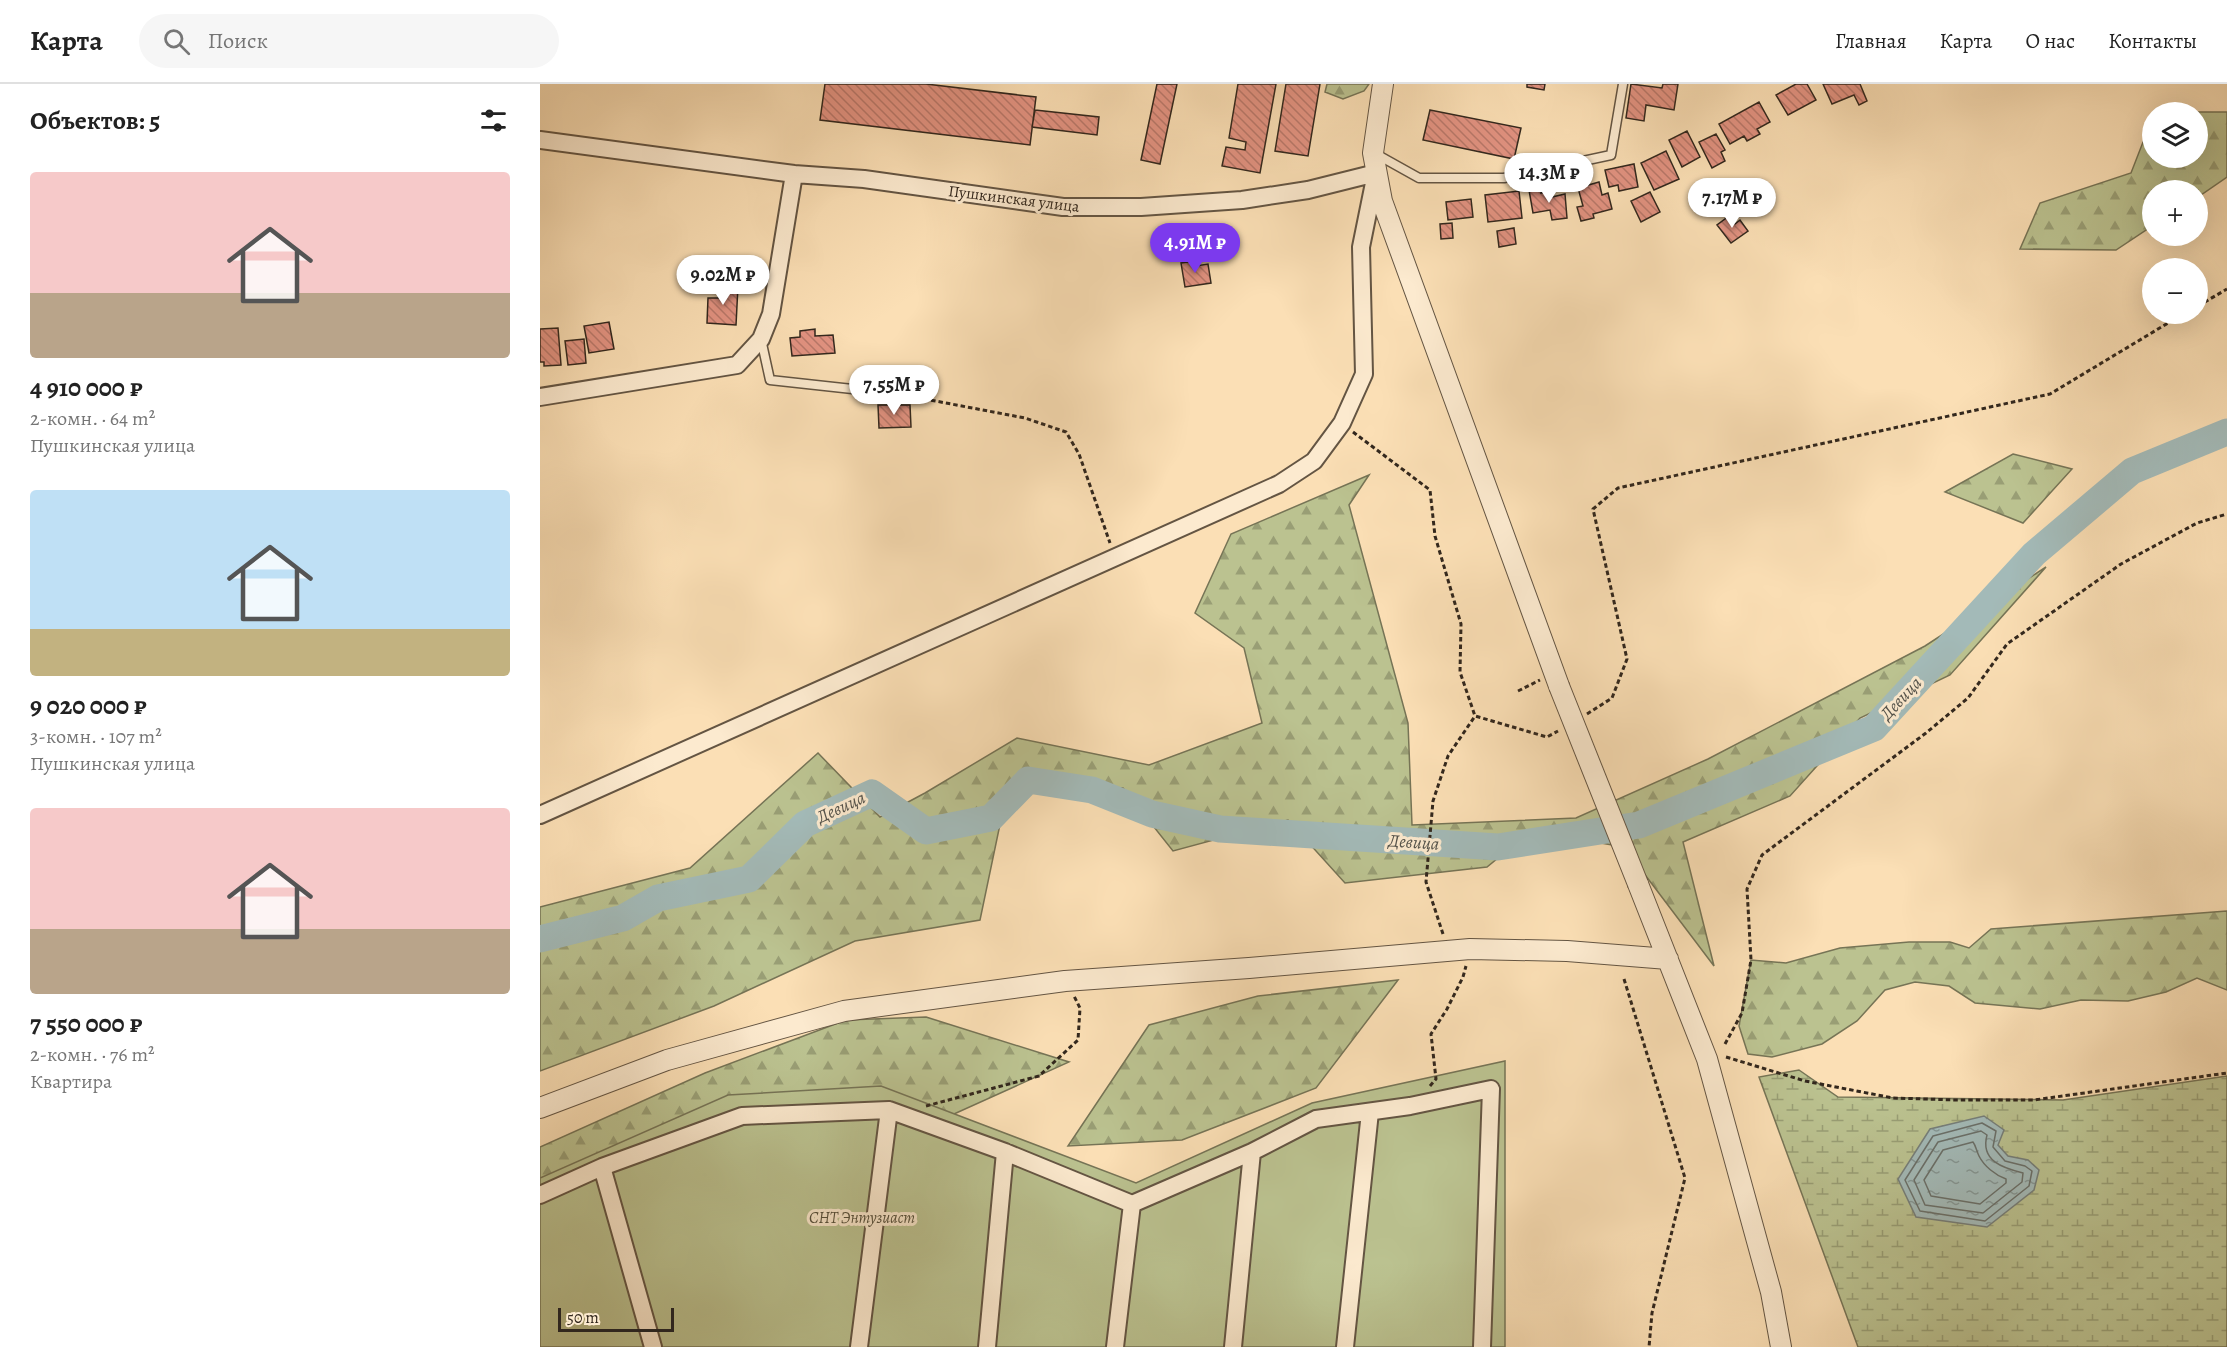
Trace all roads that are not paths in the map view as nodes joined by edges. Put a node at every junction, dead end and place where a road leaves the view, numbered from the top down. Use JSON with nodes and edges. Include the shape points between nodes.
{"nodes":[{"id":1,"x":1383,"y":84,"type":"edge"},
{"id":2,"x":1623,"y":84,"type":"edge"},
{"id":3,"x":540,"y":140,"type":"edge"},
{"id":4,"x":1373,"y":153,"type":"junction"},
{"id":5,"x":1376,"y":173,"type":"junction"},
{"id":6,"x":794,"y":174,"type":"junction"},
{"id":7,"x":761,"y":339,"type":"junction"},
{"id":8,"x":898,"y":394,"type":"road end"},
{"id":9,"x":540,"y":397,"type":"edge"},
{"id":10,"x":540,"y":815,"type":"edge"},
{"id":11,"x":1668,"y":958,"type":"junction"},
{"id":12,"x":540,"y":1108,"type":"edge"},
{"id":13,"x":889,"y":1110,"type":"junction"},
{"id":14,"x":1370,"y":1112,"type":"junction"},
{"id":15,"x":1005,"y":1152,"type":"junction"},
{"id":16,"x":1252,"y":1152,"type":"junction"},
{"id":17,"x":602,"y":1167,"type":"junction"},
{"id":18,"x":540,"y":1195,"type":"edge"},
{"id":19,"x":1131,"y":1204,"type":"junction"},
{"id":20,"x":652,"y":1347,"type":"edge"},
{"id":21,"x":859,"y":1347,"type":"edge"},
{"id":22,"x":987,"y":1347,"type":"edge"},
{"id":23,"x":1115,"y":1347,"type":"edge"},
{"id":24,"x":1233,"y":1347,"type":"edge"},
{"id":25,"x":1345,"y":1347,"type":"edge"},
{"id":26,"x":1482,"y":1347,"type":"edge"},
{"id":27,"x":1781,"y":1347,"type":"edge"}],
"edges":[{"from":1,"to":4,"type":"street"},
{"from":2,"to":4,"type":"lane","via":[[1611,155],[1504,178],[1419,178]]},
{"from":3,"to":6,"type":"street","name":"Пушкинская улица"},
{"from":4,"to":5,"type":"street"},
{"from":5,"to":6,"type":"street","name":"Пушкинская улица","via":[[1308,190],[1242,200],[1141,207],[1063,207],[864,179]]},
{"from":5,"to":10,"type":"street","via":[[1361,248],[1364,374],[1342,423],[1314,461],[1279,484],[1114,560]]},
{"from":5,"to":11,"type":"street","bridge":true,"via":[[1382,201],[1551,682]]},
{"from":6,"to":7,"type":"street","via":[[771,314]]},
{"from":7,"to":8,"type":"lane","via":[[770,380]]},
{"from":7,"to":9,"type":"street","via":[[737,364]]},
{"from":11,"to":12,"type":"street","via":[[1470,949],[1065,981],[844,1011],[667,1060]]},
{"from":11,"to":27,"type":"street","via":[[1707,1059],[1771,1292]]},
{"from":13,"to":15,"type":"street"},
{"from":13,"to":17,"type":"street","via":[[742,1116]]},
{"from":13,"to":21,"type":"street"},
{"from":14,"to":16,"type":"street","via":[[1316,1119]]},
{"from":14,"to":25,"type":"street"},
{"from":14,"to":26,"type":"street","via":[[1491,1089]]},
{"from":15,"to":19,"type":"street"},
{"from":15,"to":22,"type":"street"},
{"from":16,"to":19,"type":"street"},
{"from":16,"to":24,"type":"street"},
{"from":17,"to":18,"type":"street"},
{"from":17,"to":20,"type":"street"},
{"from":19,"to":23,"type":"street"}]}
